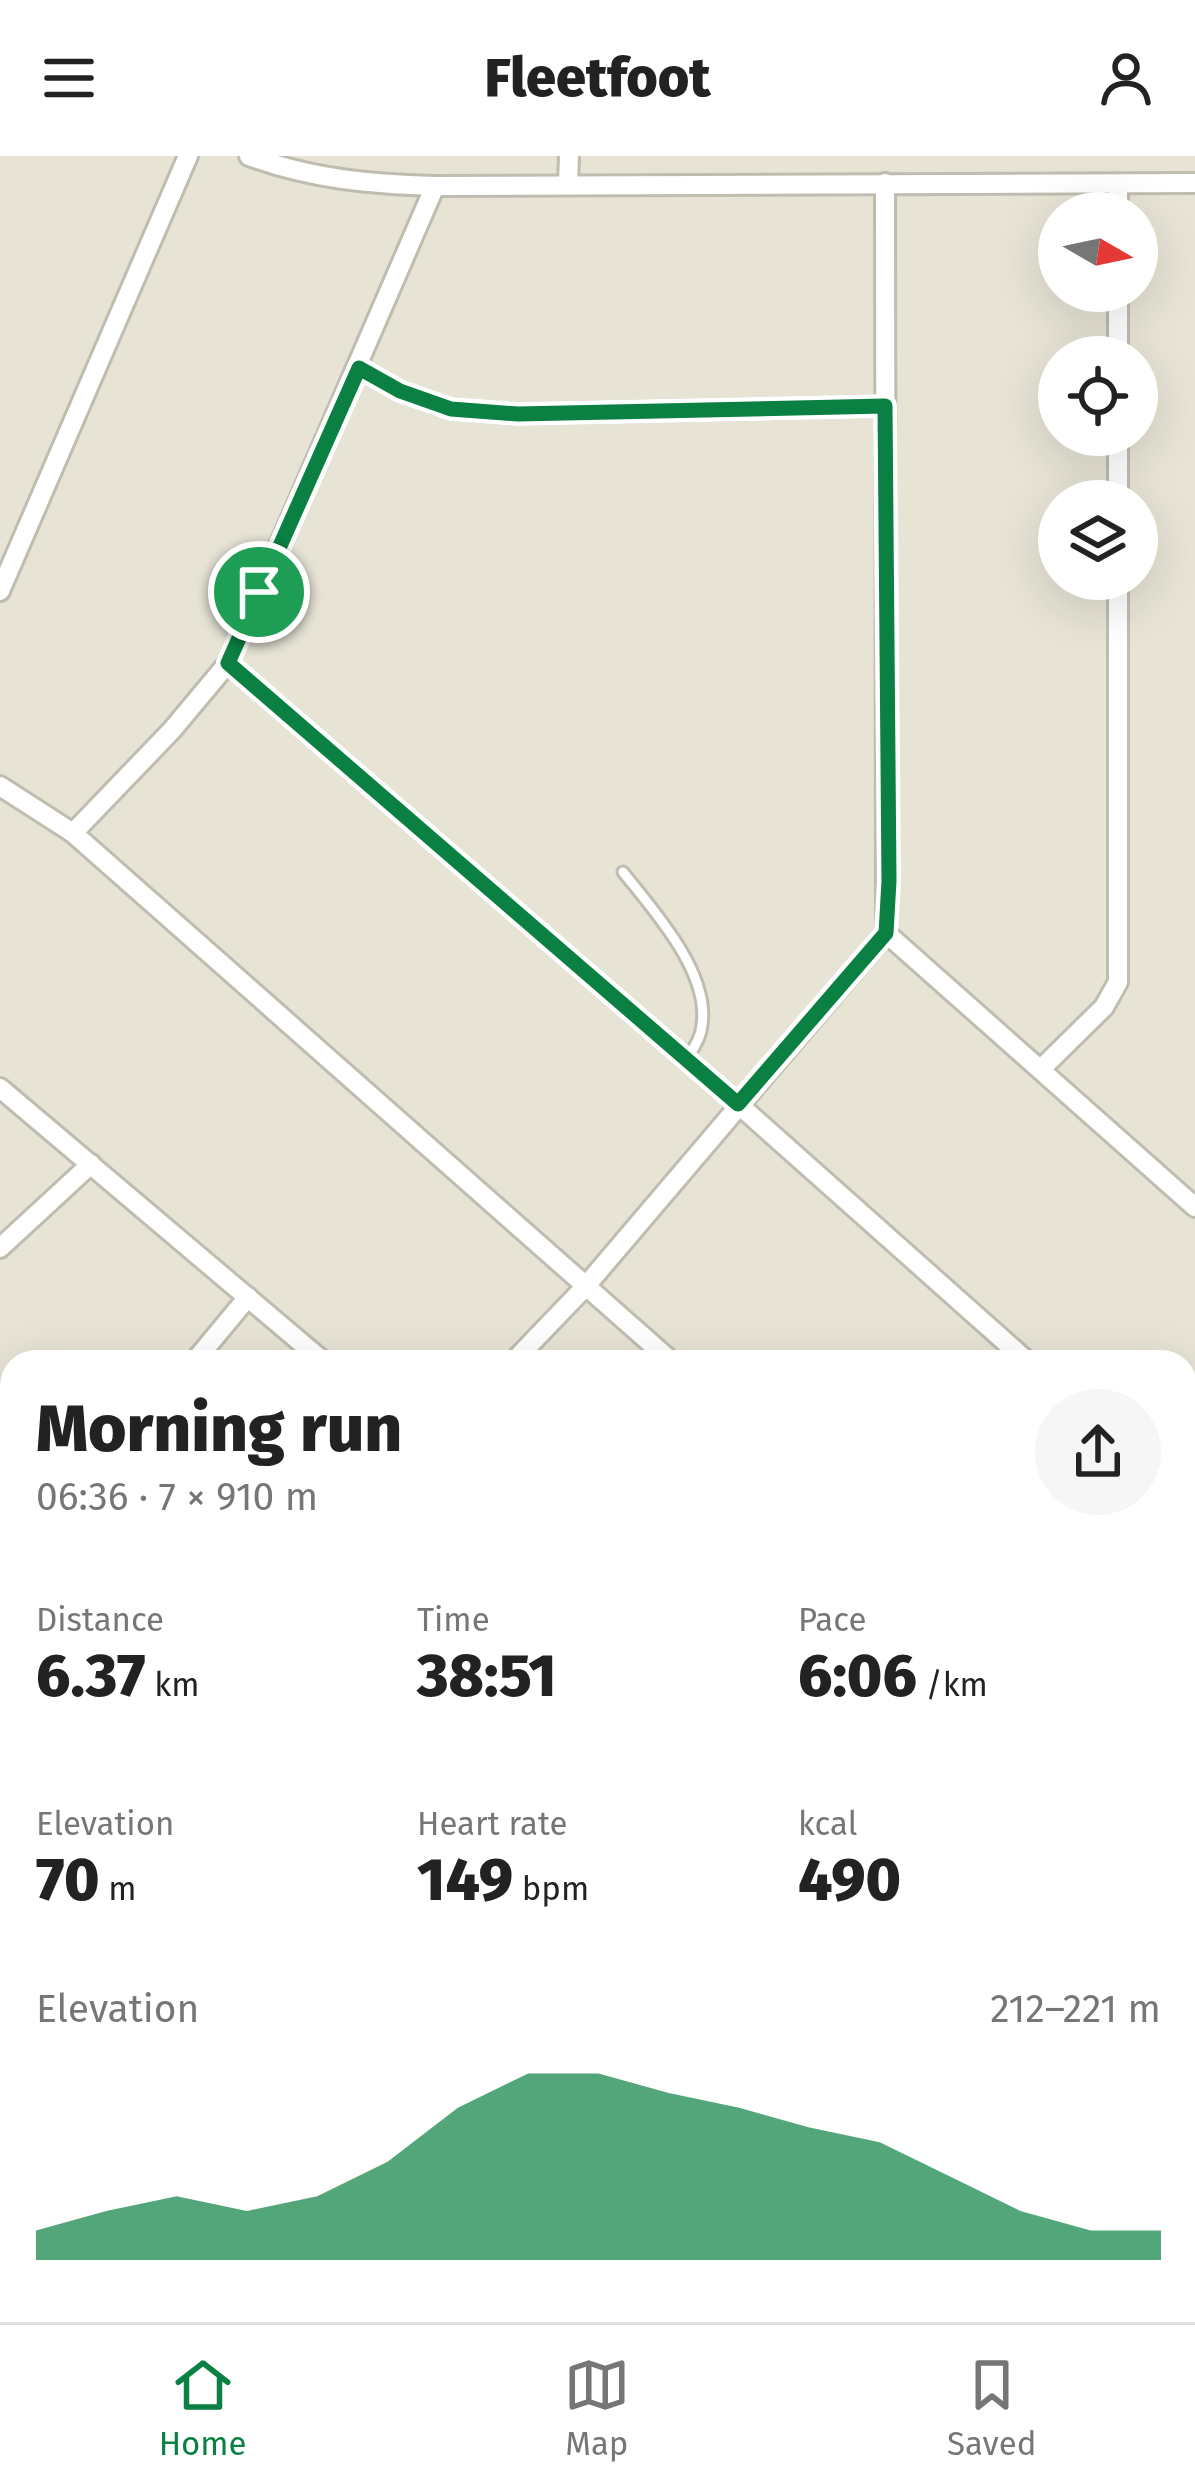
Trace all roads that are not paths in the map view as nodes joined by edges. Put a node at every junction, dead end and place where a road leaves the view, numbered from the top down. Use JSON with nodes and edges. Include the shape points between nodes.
{"nodes":[{"id":1,"x":188,"y":156,"type":"edge"},
{"id":2,"x":249,"y":156,"type":"edge"},
{"id":3,"x":568,"y":156,"type":"edge"},
{"id":4,"x":568,"y":183,"type":"junction"},
{"id":5,"x":885,"y":183,"type":"junction"},
{"id":6,"x":1195,"y":183,"type":"edge"},
{"id":7,"x":1118,"y":184,"type":"junction"},
{"id":8,"x":436,"y":186,"type":"junction"},
{"id":9,"x":1118,"y":192,"type":"edge"},
{"id":10,"x":359,"y":368,"type":"junction"},
{"id":11,"x":885,"y":406,"type":"junction"},
{"id":12,"x":0,"y":592,"type":"edge"},
{"id":13,"x":1118,"y":600,"type":"edge"},
{"id":14,"x":228,"y":663,"type":"junction"},
{"id":15,"x":0,"y":786,"type":"edge"},
{"id":16,"x":73,"y":833,"type":"junction"},
{"id":17,"x":623,"y":872,"type":"dead end"},
{"id":18,"x":886,"y":933,"type":"junction"},
{"id":19,"x":686,"y":1060,"type":"junction"},
{"id":20,"x":1042,"y":1068,"type":"junction"},
{"id":21,"x":0,"y":1088,"type":"edge"},
{"id":22,"x":738,"y":1104,"type":"junction"},
{"id":23,"x":91,"y":1164,"type":"junction"},
{"id":24,"x":1195,"y":1207,"type":"edge"},
{"id":25,"x":0,"y":1248,"type":"edge"},
{"id":26,"x":585,"y":1287,"type":"junction"},
{"id":27,"x":248,"y":1297,"type":"junction"},
{"id":28,"x":204,"y":1350,"type":"edge"},
{"id":29,"x":310,"y":1350,"type":"edge"},
{"id":30,"x":525,"y":1350,"type":"edge"},
{"id":31,"x":658,"y":1350,"type":"edge"},
{"id":32,"x":1015,"y":1350,"type":"edge"}],
"edges":[{"from":1,"to":12,"type":"street"},
{"from":2,"to":8,"type":"street","via":[[353,183]]},
{"from":3,"to":4,"type":"street"},
{"from":4,"to":5,"type":"street"},
{"from":4,"to":8,"type":"street"},
{"from":5,"to":7,"type":"street"},
{"from":5,"to":11,"type":"street"},
{"from":6,"to":7,"type":"street"},
{"from":7,"to":9,"type":"street"},
{"from":8,"to":10,"type":"street"},
{"from":10,"to":11,"type":"street","via":[[400,391],[473,411]]},
{"from":10,"to":14,"type":"street"},
{"from":11,"to":18,"type":"street"},
{"from":13,"to":20,"type":"street","via":[[1118,982],[1104,1007]]},
{"from":14,"to":16,"type":"street"},
{"from":14,"to":19,"type":"street"},
{"from":15,"to":16,"type":"street"},
{"from":16,"to":26,"type":"street"},
{"from":17,"to":19,"type":"lane","via":[[674,938],[695,985],[703,1023]]},
{"from":18,"to":20,"type":"street"},
{"from":18,"to":22,"type":"street"},
{"from":19,"to":22,"type":"street"},
{"from":20,"to":24,"type":"street"},
{"from":21,"to":23,"type":"street"},
{"from":22,"to":26,"type":"street"},
{"from":22,"to":32,"type":"street"},
{"from":23,"to":25,"type":"street"},
{"from":23,"to":27,"type":"street"},
{"from":26,"to":30,"type":"street"},
{"from":26,"to":31,"type":"street"},
{"from":27,"to":28,"type":"street"},
{"from":27,"to":29,"type":"street"}]}
